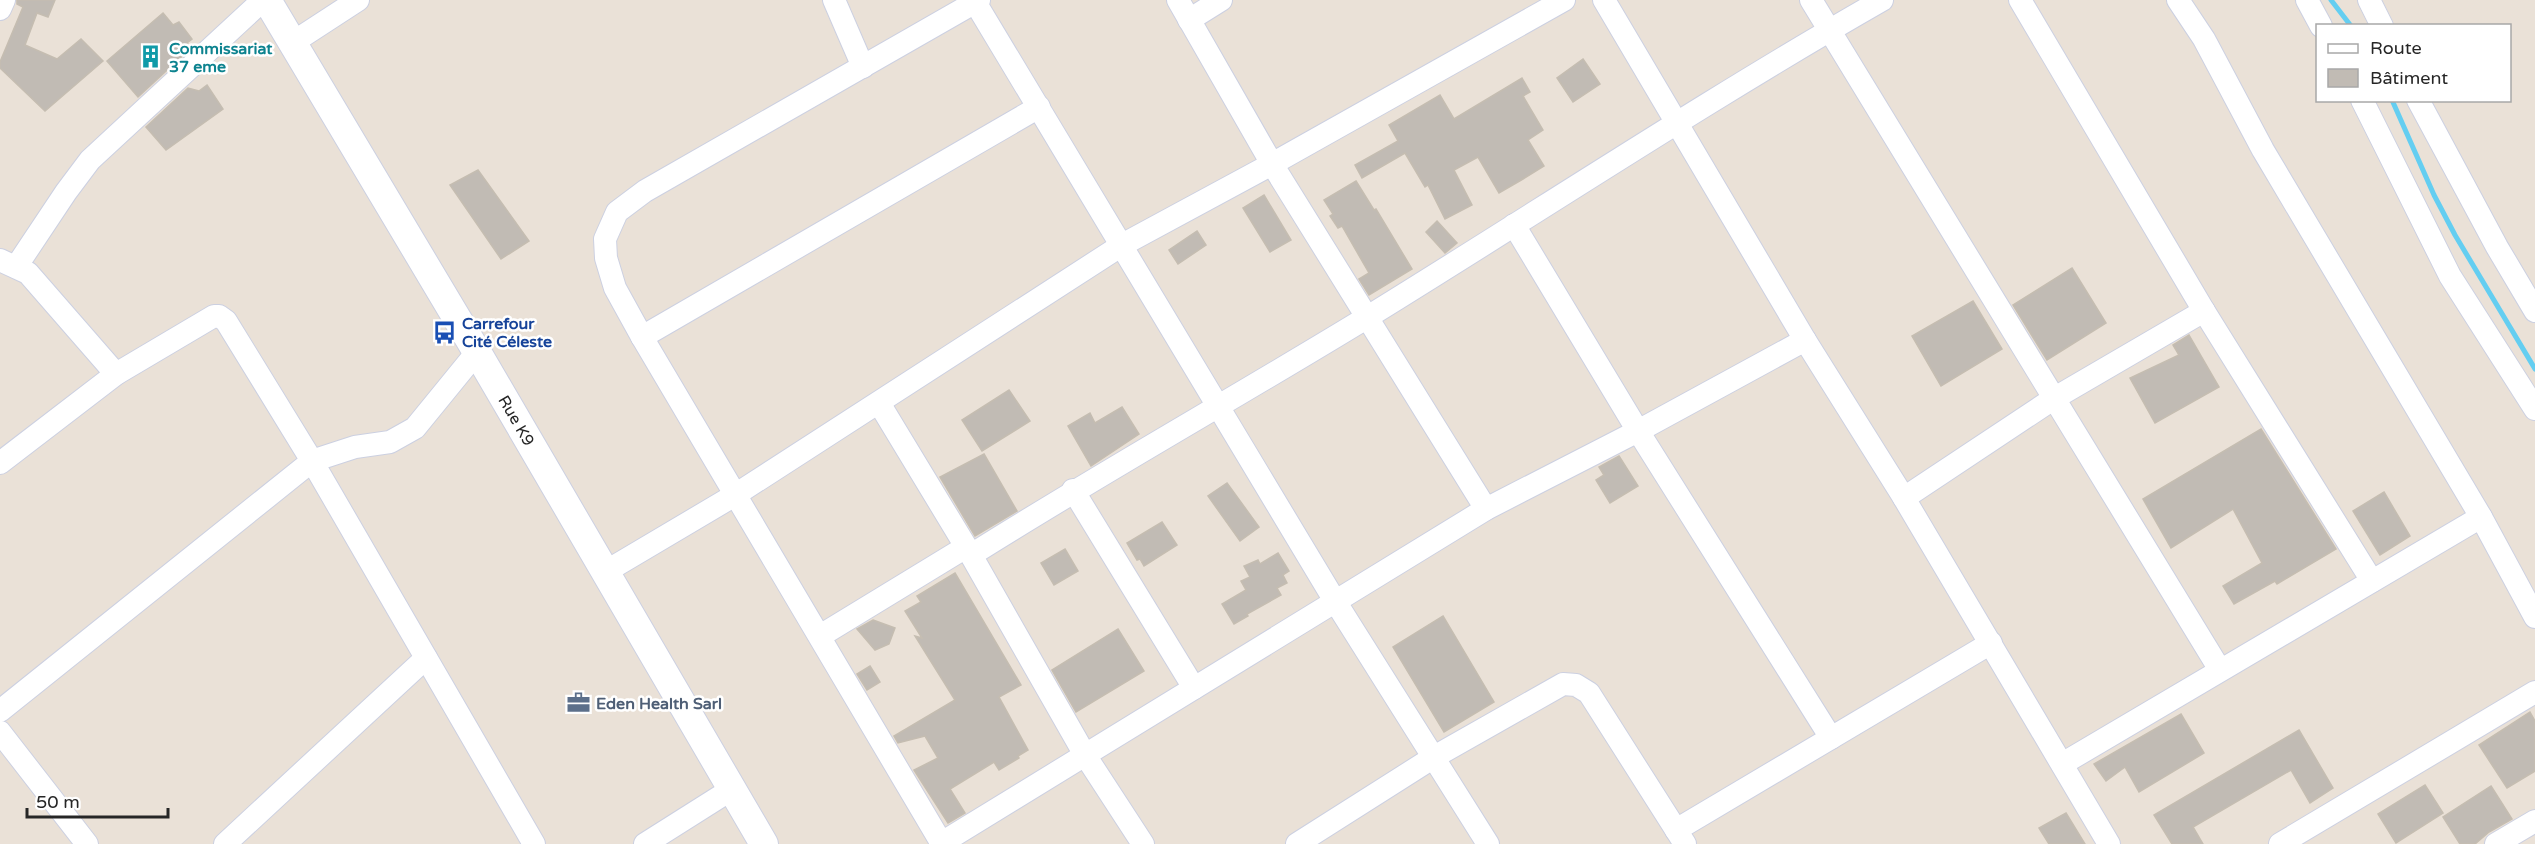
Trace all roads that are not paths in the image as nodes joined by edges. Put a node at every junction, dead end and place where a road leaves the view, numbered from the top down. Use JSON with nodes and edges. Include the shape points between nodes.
{"nodes":[{"id":1,"x":4,"y":0,"type":"edge"},
{"id":2,"x":265,"y":0,"type":"edge"},
{"id":3,"x":358,"y":0,"type":"edge"},
{"id":4,"x":834,"y":0,"type":"edge"},
{"id":5,"x":1178,"y":0,"type":"edge"},
{"id":6,"x":1221,"y":0,"type":"edge"},
{"id":7,"x":1564,"y":0,"type":"edge"},
{"id":8,"x":1604,"y":0,"type":"edge"},
{"id":9,"x":1811,"y":0,"type":"edge"},
{"id":10,"x":1882,"y":0,"type":"edge"},
{"id":11,"x":2020,"y":0,"type":"edge"},
{"id":12,"x":2178,"y":0,"type":"edge"},
{"id":13,"x":2307,"y":0,"type":"edge"},
{"id":14,"x":2369,"y":0,"type":"edge"},
{"id":15,"x":977,"y":1,"type":"edge"},
{"id":16,"x":0,"y":9,"type":"edge"},
{"id":17,"x":1189,"y":20,"type":"junction"},
{"id":18,"x":2319,"y":24,"type":"edge"},
{"id":19,"x":2381,"y":24,"type":"edge"},
{"id":20,"x":1829,"y":30,"type":"junction"},
{"id":21,"x":292,"y":43,"type":"junction"},
{"id":22,"x":863,"y":67,"type":"junction"},
{"id":23,"x":2362,"y":102,"type":"edge"},
{"id":24,"x":2419,"y":102,"type":"edge"},
{"id":25,"x":1039,"y":107,"type":"junction"},
{"id":26,"x":1679,"y":123,"type":"junction"},
{"id":27,"x":1272,"y":164,"type":"junction"},
{"id":28,"x":1515,"y":225,"type":"junction"},
{"id":29,"x":1122,"y":245,"type":"junction"},
{"id":30,"x":8,"y":263,"type":"edge"},
{"id":31,"x":2535,"y":310,"type":"edge"},
{"id":32,"x":2204,"y":311,"type":"junction"},
{"id":33,"x":1366,"y":318,"type":"junction"},
{"id":34,"x":642,"y":337,"type":"junction"},
{"id":35,"x":1805,"y":340,"type":"junction"},
{"id":36,"x":477,"y":352,"type":"junction"},
{"id":37,"x":116,"y":374,"type":"junction"},
{"id":38,"x":2053,"y":399,"type":"junction"},
{"id":39,"x":879,"y":404,"type":"junction"},
{"id":40,"x":1219,"y":407,"type":"junction"},
{"id":41,"x":2535,"y":409,"type":"edge"},
{"id":42,"x":1638,"y":431,"type":"junction"},
{"id":43,"x":312,"y":461,"type":"junction"},
{"id":44,"x":0,"y":463,"type":"edge"},
{"id":45,"x":1073,"y":490,"type":"junction"},
{"id":46,"x":735,"y":495,"type":"junction"},
{"id":47,"x":1904,"y":498,"type":"junction"},
{"id":48,"x":1486,"y":509,"type":"junction"},
{"id":49,"x":2481,"y":517,"type":"junction"},
{"id":50,"x":968,"y":551,"type":"junction"},
{"id":51,"x":605,"y":572,"type":"junction"},
{"id":52,"x":2372,"y":581,"type":"junction"},
{"id":53,"x":1335,"y":601,"type":"junction"},
{"id":54,"x":2535,"y":617,"type":"edge"},
{"id":55,"x":820,"y":636,"type":"junction"},
{"id":56,"x":1991,"y":643,"type":"junction"},
{"id":57,"x":426,"y":658,"type":"junction"},
{"id":58,"x":2220,"y":670,"type":"junction"},
{"id":59,"x":1194,"y":688,"type":"junction"},
{"id":60,"x":2535,"y":692,"type":"edge"},
{"id":61,"x":0,"y":711,"type":"edge"},
{"id":62,"x":0,"y":732,"type":"edge"},
{"id":63,"x":1831,"y":738,"type":"junction"},
{"id":64,"x":1085,"y":755,"type":"junction"},
{"id":65,"x":1434,"y":757,"type":"junction"},
{"id":66,"x":2062,"y":764,"type":"junction"},
{"id":67,"x":732,"y":789,"type":"junction"},
{"id":68,"x":2535,"y":821,"type":"edge"},
{"id":69,"x":1681,"y":837,"type":"edge"},
{"id":70,"x":87,"y":844,"type":"edge"},
{"id":71,"x":225,"y":844,"type":"edge"},
{"id":72,"x":534,"y":844,"type":"edge"},
{"id":73,"x":645,"y":844,"type":"edge"},
{"id":74,"x":764,"y":844,"type":"edge"},
{"id":75,"x":941,"y":844,"type":"edge"},
{"id":76,"x":1143,"y":844,"type":"edge"},
{"id":77,"x":1297,"y":844,"type":"edge"},
{"id":78,"x":1488,"y":844,"type":"edge"},
{"id":79,"x":2109,"y":844,"type":"edge"},
{"id":80,"x":2280,"y":844,"type":"edge"},
{"id":81,"x":2496,"y":844,"type":"edge"}],
"edges":[{"from":1,"to":16,"type":"street"},
{"from":2,"to":21,"type":"street","name":"Rue K9"},
{"from":2,"to":30,"type":"street","via":[[90,160]]},
{"from":3,"to":21,"type":"street"},
{"from":4,"to":22,"type":"street"},
{"from":5,"to":17,"type":"street"},
{"from":6,"to":17,"type":"street"},
{"from":7,"to":27,"type":"street"},
{"from":8,"to":26,"type":"street"},
{"from":9,"to":20,"type":"street"},
{"from":10,"to":20,"type":"street"},
{"from":11,"to":32,"type":"street"},
{"from":12,"to":49,"type":"street"},
{"from":13,"to":18,"type":"street"},
{"from":14,"to":19,"type":"street"},
{"from":15,"to":22,"type":"street"},
{"from":15,"to":25,"type":"street"},
{"from":17,"to":27,"type":"street"},
{"from":20,"to":26,"type":"street"},
{"from":20,"to":38,"type":"street"},
{"from":21,"to":36,"type":"street","name":"Rue K9"},
{"from":22,"to":34,"type":"street","via":[[645,191],[617,212],[605,239],[606,258],[615,288]]},
{"from":23,"to":41,"type":"street","via":[[2450,276]]},
{"from":24,"to":31,"type":"street","via":[[2497,248]]},
{"from":25,"to":29,"type":"street"},
{"from":25,"to":34,"type":"street"},
{"from":26,"to":28,"type":"street"},
{"from":26,"to":35,"type":"street"},
{"from":27,"to":29,"type":"street"},
{"from":27,"to":33,"type":"street"},
{"from":28,"to":33,"type":"street"},
{"from":28,"to":42,"type":"street"},
{"from":29,"to":39,"type":"street"},
{"from":29,"to":40,"type":"street"},
{"from":30,"to":37,"type":"street","via":[[28,273],[40,285]]},
{"from":32,"to":38,"type":"street"},
{"from":32,"to":52,"type":"street"},
{"from":33,"to":40,"type":"street"},
{"from":33,"to":48,"type":"street"},
{"from":34,"to":46,"type":"street"},
{"from":35,"to":42,"type":"street"},
{"from":35,"to":47,"type":"street"},
{"from":36,"to":43,"type":"street","via":[[416,428],[390,442],[355,447]]},
{"from":36,"to":51,"type":"street","name":"Rue K9"},
{"from":37,"to":43,"type":"street","via":[[219,316],[226,321]]},
{"from":37,"to":44,"type":"street"},
{"from":38,"to":47,"type":"street"},
{"from":38,"to":58,"type":"street"},
{"from":39,"to":46,"type":"street"},
{"from":39,"to":50,"type":"street"},
{"from":40,"to":45,"type":"street"},
{"from":40,"to":53,"type":"street"},
{"from":42,"to":48,"type":"street"},
{"from":42,"to":63,"type":"street"},
{"from":43,"to":57,"type":"street"},
{"from":43,"to":61,"type":"street"},
{"from":45,"to":50,"type":"street"},
{"from":45,"to":59,"type":"street"},
{"from":46,"to":51,"type":"street"},
{"from":46,"to":55,"type":"street"},
{"from":47,"to":56,"type":"street"},
{"from":48,"to":53,"type":"street"},
{"from":49,"to":52,"type":"street"},
{"from":49,"to":54,"type":"street"},
{"from":50,"to":55,"type":"street"},
{"from":50,"to":64,"type":"street"},
{"from":51,"to":67,"type":"street","name":"Rue K9"},
{"from":52,"to":58,"type":"street"},
{"from":53,"to":59,"type":"street"},
{"from":53,"to":65,"type":"street"},
{"from":55,"to":75,"type":"street"},
{"from":56,"to":63,"type":"street"},
{"from":56,"to":66,"type":"street"},
{"from":57,"to":71,"type":"street"},
{"from":57,"to":72,"type":"street"},
{"from":58,"to":66,"type":"street"},
{"from":59,"to":64,"type":"street"},
{"from":60,"to":80,"type":"street"},
{"from":62,"to":70,"type":"street"},
{"from":63,"to":69,"type":"street"},
{"from":64,"to":75,"type":"street"},
{"from":64,"to":76,"type":"street"},
{"from":65,"to":69,"type":"street","via":[[1563,684],[1576,685],[1589,693]]},
{"from":65,"to":77,"type":"street"},
{"from":65,"to":78,"type":"street"},
{"from":66,"to":79,"type":"street"},
{"from":67,"to":73,"type":"street"},
{"from":67,"to":74,"type":"street","name":"Rue K9"},
{"from":68,"to":81,"type":"street"}]}
